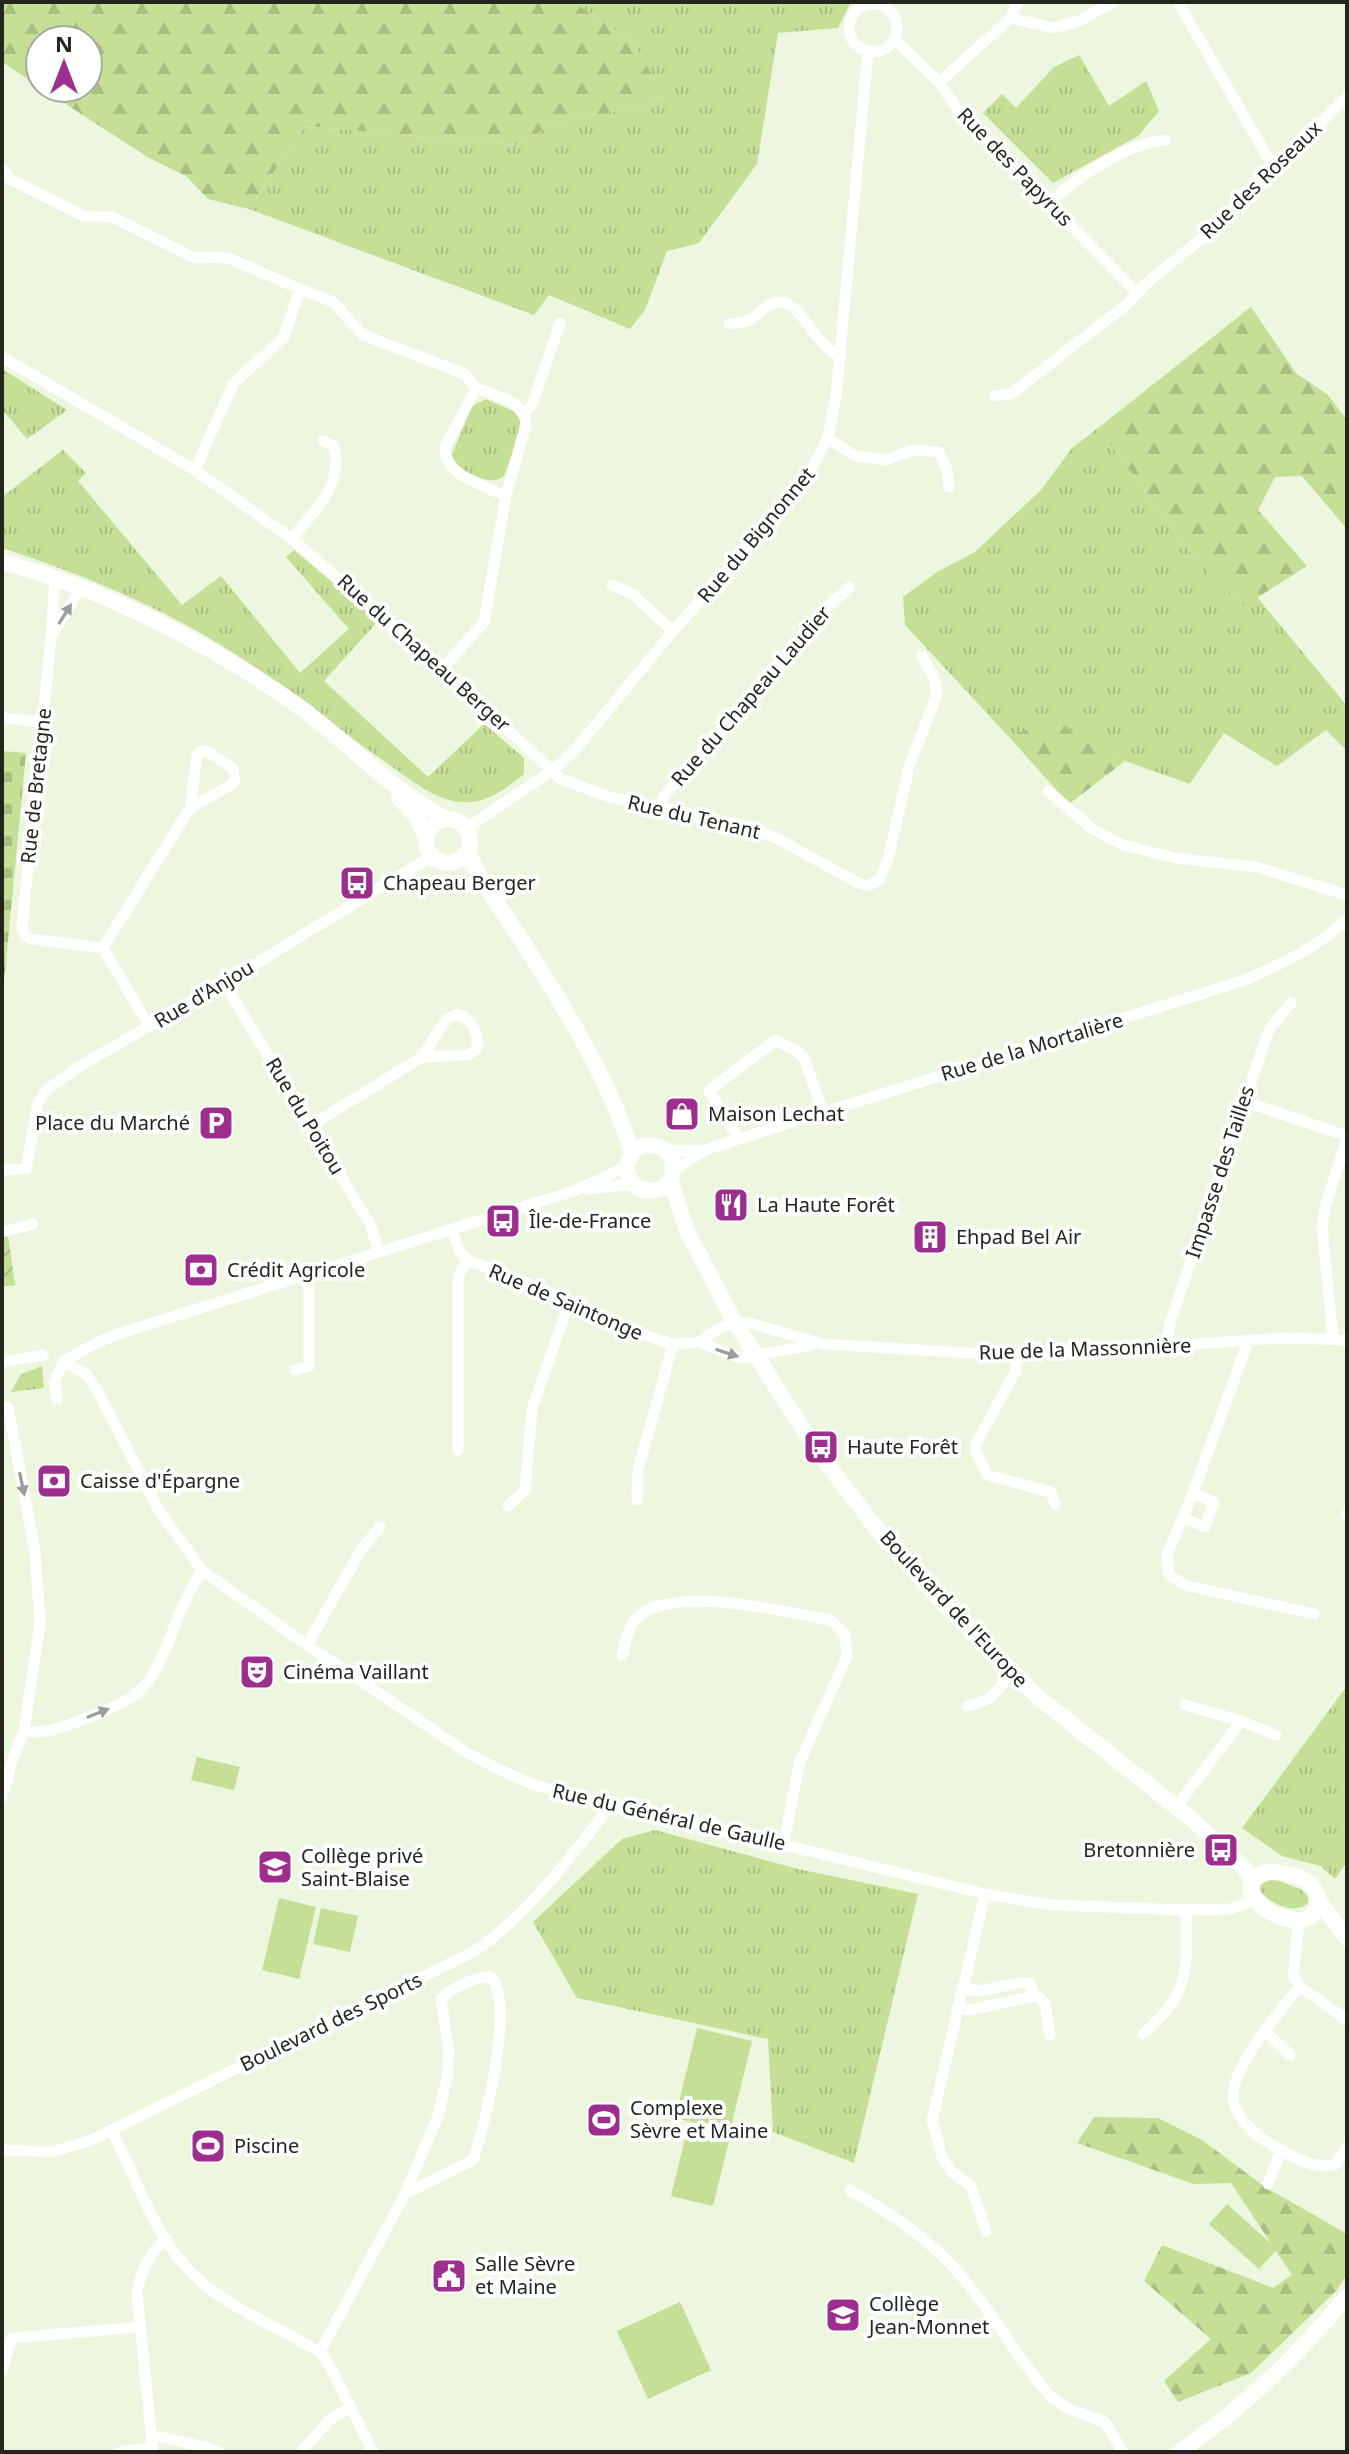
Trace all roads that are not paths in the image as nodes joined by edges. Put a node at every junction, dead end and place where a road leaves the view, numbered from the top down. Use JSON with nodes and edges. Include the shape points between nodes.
{"nodes":[{"id":1,"x":1018,"y":2,"type":"edge"},
{"id":2,"x":1113,"y":2,"type":"edge"},
{"id":3,"x":1178,"y":2,"type":"edge"},
{"id":4,"x":878,"y":3,"type":"edge"},
{"id":5,"x":1011,"y":18,"type":"junction"},
{"id":6,"x":894,"y":39,"type":"junction"},
{"id":7,"x":868,"y":51,"type":"junction"},
{"id":8,"x":939,"y":82,"type":"junction"},
{"id":9,"x":1347,"y":96,"type":"edge"},
{"id":10,"x":1165,"y":140,"type":"dead end"},
{"id":11,"x":2,"y":168,"type":"edge"},
{"id":12,"x":1275,"y":170,"type":"junction"},
{"id":13,"x":1049,"y":203,"type":"junction"},
{"id":14,"x":300,"y":289,"type":"junction"},
{"id":15,"x":1137,"y":293,"type":"junction"},
{"id":16,"x":560,"y":323,"type":"dead end"},
{"id":17,"x":729,"y":324,"type":"dead end"},
{"id":18,"x":841,"y":356,"type":"junction"},
{"id":19,"x":2,"y":357,"type":"edge"},
{"id":20,"x":476,"y":388,"type":"junction"},
{"id":21,"x":995,"y":396,"type":"dead end"},
{"id":22,"x":525,"y":413,"type":"junction"},
{"id":23,"x":828,"y":438,"type":"junction"},
{"id":24,"x":323,"y":441,"type":"dead end"},
{"id":25,"x":195,"y":470,"type":"junction"},
{"id":26,"x":949,"y":487,"type":"dead end"},
{"id":27,"x":506,"y":496,"type":"junction"},
{"id":28,"x":292,"y":539,"type":"junction"},
{"id":29,"x":2,"y":562,"type":"edge"},
{"id":30,"x":55,"y":579,"type":"junction"},
{"id":31,"x":612,"y":585,"type":"dead end"},
{"id":32,"x":850,"y":587,"type":"dead end"},
{"id":33,"x":80,"y":589,"type":"junction"},
{"id":34,"x":673,"y":631,"type":"junction"},
{"id":35,"x":51,"y":637,"type":"junction"},
{"id":36,"x":922,"y":656,"type":"dead end"},
{"id":37,"x":442,"y":669,"type":"junction"},
{"id":38,"x":2,"y":718,"type":"edge"},
{"id":39,"x":43,"y":722,"type":"junction"},
{"id":40,"x":372,"y":766,"type":"junction"},
{"id":41,"x":553,"y":770,"type":"junction"},
{"id":42,"x":1048,"y":791,"type":"dead end"},
{"id":43,"x":190,"y":808,"type":"junction"},
{"id":44,"x":658,"y":809,"type":"junction"},
{"id":45,"x":445,"y":818,"type":"junction"},
{"id":46,"x":467,"y":828,"type":"junction"},
{"id":47,"x":426,"y":837,"type":"junction"},
{"id":48,"x":468,"y":851,"type":"junction"},
{"id":49,"x":432,"y":856,"type":"junction"},
{"id":50,"x":452,"y":863,"type":"junction"},
{"id":51,"x":1347,"y":895,"type":"edge"},
{"id":52,"x":496,"y":905,"type":"junction"},
{"id":53,"x":1347,"y":920,"type":"edge"},
{"id":54,"x":103,"y":948,"type":"junction"},
{"id":55,"x":224,"y":983,"type":"junction"},
{"id":56,"x":1291,"y":1003,"type":"dead end"},
{"id":57,"x":152,"y":1025,"type":"junction"},
{"id":58,"x":422,"y":1057,"type":"junction"},
{"id":59,"x":613,"y":1100,"type":"junction"},
{"id":60,"x":1243,"y":1101,"type":"junction"},
{"id":61,"x":823,"y":1112,"type":"junction"},
{"id":62,"x":312,"y":1125,"type":"junction"},
{"id":63,"x":1347,"y":1137,"type":"edge"},
{"id":64,"x":739,"y":1139,"type":"junction"},
{"id":65,"x":660,"y":1148,"type":"junction"},
{"id":66,"x":705,"y":1150,"type":"junction"},
{"id":67,"x":630,"y":1160,"type":"junction"},
{"id":68,"x":2,"y":1170,"type":"edge"},
{"id":69,"x":672,"y":1176,"type":"junction"},
{"id":70,"x":634,"y":1184,"type":"junction"},
{"id":71,"x":577,"y":1190,"type":"junction"},
{"id":72,"x":653,"y":1191,"type":"junction"},
{"id":73,"x":33,"y":1224,"type":"dead end"},
{"id":74,"x":452,"y":1230,"type":"junction"},
{"id":75,"x":687,"y":1231,"type":"junction"},
{"id":76,"x":2,"y":1232,"type":"edge"},
{"id":77,"x":379,"y":1252,"type":"junction"},
{"id":78,"x":467,"y":1260,"type":"junction"},
{"id":79,"x":305,"y":1275,"type":"junction"},
{"id":80,"x":569,"y":1303,"type":"junction"},
{"id":81,"x":735,"y":1323,"type":"junction"},
{"id":82,"x":1333,"y":1339,"type":"junction"},
{"id":83,"x":1245,"y":1340,"type":"junction"},
{"id":84,"x":1347,"y":1340,"type":"edge"},
{"id":85,"x":699,"y":1342,"type":"junction"},
{"id":86,"x":673,"y":1344,"type":"junction"},
{"id":87,"x":822,"y":1344,"type":"junction"},
{"id":88,"x":1167,"y":1347,"type":"junction"},
{"id":89,"x":43,"y":1355,"type":"dead end"},
{"id":90,"x":755,"y":1356,"type":"junction"},
{"id":91,"x":1018,"y":1356,"type":"junction"},
{"id":92,"x":64,"y":1361,"type":"junction"},
{"id":93,"x":2,"y":1362,"type":"edge"},
{"id":94,"x":295,"y":1370,"type":"dead end"},
{"id":95,"x":57,"y":1399,"type":"dead end"},
{"id":96,"x":8,"y":1407,"type":"dead end"},
{"id":97,"x":458,"y":1450,"type":"dead end"},
{"id":98,"x":1193,"y":1493,"type":"junction"},
{"id":99,"x":637,"y":1500,"type":"dead end"},
{"id":100,"x":1055,"y":1504,"type":"dead end"},
{"id":101,"x":508,"y":1506,"type":"dead end"},
{"id":102,"x":1183,"y":1518,"type":"junction"},
{"id":103,"x":380,"y":1527,"type":"dead end"},
{"id":104,"x":203,"y":1571,"type":"junction"},
{"id":105,"x":1314,"y":1614,"type":"dead end"},
{"id":106,"x":307,"y":1645,"type":"junction"},
{"id":107,"x":622,"y":1655,"type":"dead end"},
{"id":108,"x":1011,"y":1671,"type":"junction"},
{"id":109,"x":1185,"y":1705,"type":"dead end"},
{"id":110,"x":967,"y":1706,"type":"dead end"},
{"id":111,"x":1241,"y":1721,"type":"junction"},
{"id":112,"x":24,"y":1731,"type":"junction"},
{"id":113,"x":1276,"y":1735,"type":"dead end"},
{"id":114,"x":2,"y":1798,"type":"edge"},
{"id":115,"x":610,"y":1807,"type":"junction"},
{"id":116,"x":1176,"y":1807,"type":"junction"},
{"id":117,"x":1194,"y":1821,"type":"junction"},
{"id":118,"x":784,"y":1844,"type":"junction"},
{"id":119,"x":1270,"y":1872,"type":"junction"},
{"id":120,"x":1252,"y":1880,"type":"junction"},
{"id":121,"x":985,"y":1894,"type":"junction"},
{"id":122,"x":1254,"y":1901,"type":"junction"},
{"id":123,"x":1319,"y":1902,"type":"junction"},
{"id":124,"x":1186,"y":1910,"type":"junction"},
{"id":125,"x":1303,"y":1919,"type":"junction"},
{"id":126,"x":1347,"y":1939,"type":"edge"},
{"id":127,"x":1300,"y":1986,"type":"junction"},
{"id":128,"x":962,"y":1988,"type":"junction"},
{"id":129,"x":1034,"y":1993,"type":"junction"},
{"id":130,"x":957,"y":2007,"type":"junction"},
{"id":131,"x":1347,"y":2020,"type":"edge"},
{"id":132,"x":1265,"y":2031,"type":"junction"},
{"id":133,"x":1143,"y":2034,"type":"dead end"},
{"id":134,"x":1050,"y":2035,"type":"dead end"},
{"id":135,"x":1290,"y":2055,"type":"dead end"},
{"id":136,"x":112,"y":2131,"type":"junction"},
{"id":137,"x":1347,"y":2146,"type":"edge"},
{"id":138,"x":2,"y":2150,"type":"edge"},
{"id":139,"x":1281,"y":2150,"type":"junction"},
{"id":140,"x":1268,"y":2184,"type":"dead end"},
{"id":141,"x":850,"y":2190,"type":"dead end"},
{"id":142,"x":405,"y":2194,"type":"junction"},
{"id":143,"x":986,"y":2231,"type":"dead end"},
{"id":144,"x":167,"y":2239,"type":"junction"},
{"id":145,"x":1347,"y":2296,"type":"edge"},
{"id":146,"x":140,"y":2327,"type":"junction"},
{"id":147,"x":320,"y":2352,"type":"junction"},
{"id":148,"x":2,"y":2371,"type":"edge"},
{"id":149,"x":350,"y":2408,"type":"junction"},
{"id":150,"x":152,"y":2445,"type":"edge"},
{"id":151,"x":121,"y":2452,"type":"edge"},
{"id":152,"x":219,"y":2452,"type":"edge"},
{"id":153,"x":301,"y":2452,"type":"edge"},
{"id":154,"x":373,"y":2452,"type":"edge"},
{"id":155,"x":1123,"y":2452,"type":"edge"},
{"id":156,"x":1179,"y":2452,"type":"edge"}],
"edges":[{"from":1,"to":5,"type":"street"},
{"from":2,"to":5,"type":"street","via":[[1053,28]]},
{"from":3,"to":12,"type":"street"},
{"from":4,"to":6,"type":"street","via":[[895,18]]},
{"from":4,"to":7,"type":"street","via":[[863,5],[849,22],[855,44]]},
{"from":5,"to":8,"type":"street"},
{"from":6,"to":7,"type":"street","via":[[883,49]]},
{"from":6,"to":8,"type":"street","name":"Rue des Papyrus"},
{"from":7,"to":18,"type":"street","name":"Rue du Bignonnet"},
{"from":8,"to":13,"type":"street","name":"Rue des Papyrus","via":[[957,109]]},
{"from":9,"to":12,"type":"street","name":"Rue des Roseaux"},
{"from":10,"to":13,"type":"street","via":[[1144,142],[1069,184]]},
{"from":11,"to":14,"type":"street","via":[[11,180],[83,216],[112,217],[192,257],[228,258]]},
{"from":12,"to":15,"type":"street","name":"Rue des Roseaux","via":[[1230,216]]},
{"from":13,"to":15,"type":"street","name":"Rue des Papyrus"},
{"from":14,"to":20,"type":"street","via":[[333,302],[363,335],[465,374]]},
{"from":14,"to":25,"type":"street","via":[[284,337],[233,384]]},
{"from":15,"to":21,"type":"street","name":"Rue des Roseaux","via":[[1011,394]]},
{"from":16,"to":22,"type":"street"},
{"from":17,"to":18,"type":"street","via":[[746,322],[783,301]]},
{"from":18,"to":23,"type":"street","name":"Rue du Bignonnet"},
{"from":19,"to":25,"type":"street","name":"Rue du Chapeau Berger"},
{"from":20,"to":22,"type":"street"},
{"from":20,"to":27,"type":"street","via":[[445,447],[445,458],[451,469]]},
{"from":22,"to":27,"type":"street"},
{"from":23,"to":26,"type":"street","via":[[855,456],[885,460],[913,450],[939,452]]},
{"from":23,"to":34,"type":"street","name":"Rue du Bignonnet","via":[[804,483]]},
{"from":24,"to":28,"type":"street","via":[[334,446],[334,482]]},
{"from":25,"to":28,"type":"street","name":"Rue du Chapeau Berger"},
{"from":27,"to":37,"type":"street","via":[[484,622]]},
{"from":28,"to":37,"type":"street","name":"Rue du Chapeau Berger"},
{"from":29,"to":30,"type":"street"},
{"from":30,"to":33,"type":"street"},
{"from":30,"to":35,"type":"street","name":"Rue de Bretagne"},
{"from":31,"to":34,"type":"street","via":[[632,594]]},
{"from":32,"to":44,"type":"street","name":"Rue du Chapeau Laudier","via":[[785,655]]},
{"from":35,"to":33,"type":"street","name":"Rue de Bretagne","one_way":true},
{"from":33,"to":40,"type":"street","via":[[159,622],[224,658],[302,708]]},
{"from":34,"to":41,"type":"street","name":"Rue du Bignonnet"},
{"from":35,"to":39,"type":"street","name":"Rue de Bretagne"},
{"from":36,"to":44,"type":"street","name":"Rue du Tenant","via":[[937,694],[909,767],[889,856],[880,879],[868,886],[753,828]]},
{"from":37,"to":41,"type":"street","name":"Rue du Chapeau Berger"},
{"from":38,"to":39,"type":"street"},
{"from":39,"to":54,"type":"street","name":"Rue de Bretagne","via":[[24,934]]},
{"from":40,"to":45,"type":"street"},
{"from":40,"to":47,"type":"street","via":[[416,816]]},
{"from":41,"to":44,"type":"street","name":"Rue du Tenant","via":[[571,784]]},
{"from":41,"to":46,"type":"street","name":"Rue du Bignonnet"},
{"from":42,"to":51,"type":"street","via":[[1091,828],[1123,845],[1175,858],[1256,867]]},
{"from":43,"to":43,"type":"street","via":[[235,780],[233,769],[209,752],[197,755]]},
{"from":43,"to":54,"type":"street"},
{"from":45,"to":46,"type":"street"},
{"from":45,"to":47,"type":"street","via":[[430,826]]},
{"from":46,"to":48,"type":"street"},
{"from":47,"to":49,"type":"street"},
{"from":48,"to":50,"type":"street"},
{"from":48,"to":52,"type":"street"},
{"from":49,"to":50,"type":"street"},
{"from":49,"to":55,"type":"street","name":"Rue d'Anjou"},
{"from":50,"to":52,"type":"street"},
{"from":52,"to":59,"type":"street","via":[[546,977]]},
{"from":53,"to":61,"type":"street","name":"Rue de la Mortalière","via":[[1303,954],[1242,981]]},
{"from":54,"to":57,"type":"street"},
{"from":55,"to":57,"type":"street","name":"Rue d'Anjou"},
{"from":55,"to":62,"type":"street","name":"Rue du Poitou"},
{"from":56,"to":60,"type":"street","name":"Impasse des Tailles","via":[[1271,1027]]},
{"from":57,"to":68,"type":"street","name":"Rue d'Anjou","via":[[48,1089],[38,1103],[26,1169]]},
{"from":58,"to":58,"type":"street","via":[[447,1019],[458,1014],[474,1028],[477,1049],[468,1055]]},
{"from":58,"to":62,"type":"street"},
{"from":59,"to":65,"type":"street"},
{"from":59,"to":67,"type":"street"},
{"from":60,"to":63,"type":"street"},
{"from":60,"to":88,"type":"street","name":"Impasse des Tailles","via":[[1170,1323]]},
{"from":61,"to":64,"type":"street","name":"Rue de la Mortalière"},
{"from":61,"to":64,"type":"street","via":[[804,1058],[775,1040],[709,1091]]},
{"from":62,"to":77,"type":"street","name":"Rue du Poitou","via":[[370,1224]]},
{"from":63,"to":82,"type":"street","via":[[1322,1226]]},
{"from":64,"to":66,"type":"street","name":"Rue de la Mortalière"},
{"from":65,"to":66,"type":"street","name":"Rue de la Mortalière"},
{"from":65,"to":67,"type":"street","via":[[638,1148]]},
{"from":65,"to":69,"type":"street","via":[[672,1160]]},
{"from":66,"to":69,"type":"street","name":"Rue de la Mortalière"},
{"from":67,"to":70,"type":"street"},
{"from":67,"to":71,"type":"street"},
{"from":69,"to":72,"type":"street"},
{"from":69,"to":75,"type":"street","name":"Boulevard de l'Europe"},
{"from":70,"to":71,"type":"street"},
{"from":70,"to":72,"type":"street"},
{"from":71,"to":74,"type":"street"},
{"from":72,"to":75,"type":"street","name":"Boulevard de l'Europe"},
{"from":73,"to":76,"type":"street"},
{"from":74,"to":77,"type":"street"},
{"from":74,"to":78,"type":"street","name":"Rue de Saintonge"},
{"from":75,"to":81,"type":"street","name":"Boulevard de l'Europe"},
{"from":77,"to":79,"type":"street"},
{"from":78,"to":80,"type":"street","name":"Rue de Saintonge"},
{"from":78,"to":97,"type":"street","via":[[458,1277]]},
{"from":79,"to":92,"type":"street","via":[[124,1332]]},
{"from":79,"to":94,"type":"street","via":[[309,1366]]},
{"from":80,"to":86,"type":"street","name":"Rue de Saintonge","via":[[615,1326]]},
{"from":80,"to":101,"type":"street","via":[[532,1409],[525,1490]]},
{"from":81,"to":85,"type":"street","name":"Rue de Saintonge"},
{"from":81,"to":87,"type":"street","name":"Rue de la Massonnière"},
{"from":81,"to":90,"type":"street","name":"Boulevard de l'Europe"},
{"from":82,"to":83,"type":"street","name":"Rue de la Massonnière"},
{"from":82,"to":84,"type":"street","name":"Rue de la Massonnière"},
{"from":83,"to":88,"type":"street","name":"Rue de la Massonnière"},
{"from":83,"to":98,"type":"street"},
{"from":85,"to":86,"type":"street","name":"Rue de Saintonge"},
{"from":85,"to":90,"type":"street","name":"Rue de Saintonge","one_way":true,"via":[[741,1358]]},
{"from":86,"to":99,"type":"street","via":[[638,1470]]},
{"from":87,"to":90,"type":"street","name":"Rue de la Massonnière"},
{"from":87,"to":91,"type":"street","name":"Rue de la Massonnière"},
{"from":88,"to":91,"type":"street","name":"Rue de la Massonnière"},
{"from":89,"to":93,"type":"street"},
{"from":90,"to":108,"type":"street","name":"Boulevard de l'Europe","via":[[883,1537]]},
{"from":91,"to":100,"type":"street","via":[[975,1450],[987,1475],[1051,1492]]},
{"from":92,"to":95,"type":"street","via":[[54,1382]]},
{"from":92,"to":104,"type":"street","name":"Rue du Général de Gaulle","via":[[86,1374],[100,1395],[159,1511]]},
{"from":96,"to":112,"type":"street","one_way":true,"via":[[40,1601]]},
{"from":98,"to":102,"type":"street"},
{"from":98,"to":102,"type":"street","via":[[1214,1502],[1205,1527]]},
{"from":102,"to":105,"type":"street","via":[[1167,1555],[1169,1574],[1184,1585]]},
{"from":103,"to":106,"type":"street","via":[[361,1550]]},
{"from":104,"to":106,"type":"street","name":"Rue du Général de Gaulle"},
{"from":112,"to":104,"type":"street","one_way":true,"via":[[57,1730],[138,1692],[151,1679]]},
{"from":106,"to":115,"type":"street","name":"Rue du Général de Gaulle","via":[[466,1752],[532,1784]]},
{"from":107,"to":118,"type":"street","via":[[635,1619],[651,1608],[677,1602],[731,1601],[830,1620],[845,1634],[847,1656],[799,1764]]},
{"from":108,"to":110,"type":"street","via":[[995,1695]]},
{"from":108,"to":116,"type":"street","name":"Boulevard de l'Europe"},
{"from":109,"to":111,"type":"street"},
{"from":111,"to":113,"type":"street"},
{"from":111,"to":116,"type":"street"},
{"from":112,"to":114,"type":"street"},
{"from":115,"to":118,"type":"street","name":"Rue du Général de Gaulle"},
{"from":115,"to":136,"type":"street","name":"Boulevard des Sports","via":[[505,1928],[473,1952]]},
{"from":116,"to":117,"type":"street","name":"Boulevard de l'Europe"},
{"from":117,"to":119,"type":"street","name":"Boulevard de l'Europe"},
{"from":117,"to":120,"type":"street","name":"Boulevard de l'Europe"},
{"from":118,"to":121,"type":"street","name":"Rue du Général de Gaulle"},
{"from":119,"to":120,"type":"street"},
{"from":119,"to":123,"type":"street","via":[[1310,1882]]},
{"from":120,"to":122,"type":"street"},
{"from":121,"to":124,"type":"street","name":"Rue du Général de Gaulle","via":[[1059,1906]]},
{"from":121,"to":128,"type":"street"},
{"from":122,"to":124,"type":"street","name":"Rue du Général de Gaulle","via":[[1230,1909]]},
{"from":122,"to":125,"type":"street","via":[[1276,1914]]},
{"from":123,"to":125,"type":"street"},
{"from":123,"to":126,"type":"street"},
{"from":124,"to":133,"type":"street","via":[[1182,1987],[1166,2014]]},
{"from":125,"to":126,"type":"street"},
{"from":125,"to":127,"type":"street","via":[[1293,1968]]},
{"from":127,"to":131,"type":"street"},
{"from":127,"to":132,"type":"street"},
{"from":128,"to":129,"type":"street","via":[[979,1991],[1024,1982]]},
{"from":128,"to":130,"type":"street"},
{"from":129,"to":130,"type":"street","via":[[969,2010]]},
{"from":129,"to":134,"type":"street","via":[[1045,2003]]},
{"from":130,"to":143,"type":"street","via":[[932,2120],[943,2160],[971,2186]]},
{"from":132,"to":135,"type":"street"},
{"from":132,"to":139,"type":"street","via":[[1232,2093],[1239,2115]]},
{"from":136,"to":138,"type":"street","name":"Boulevard des Sports","via":[[51,2152]]},
{"from":136,"to":144,"type":"street"},
{"from":137,"to":139,"type":"street","via":[[1336,2164],[1327,2167]]},
{"from":139,"to":140,"type":"street"},
{"from":141,"to":155,"type":"street","via":[[940,2253],[1052,2398],[1105,2422]]},
{"from":142,"to":142,"type":"street","via":[[432,2135],[445,2088],[449,2052],[441,1999],[482,1976],[491,1977],[501,2009],[493,2080],[473,2160]]},
{"from":142,"to":147,"type":"street"},
{"from":144,"to":146,"type":"street","via":[[152,2253],[138,2284]]},
{"from":144,"to":147,"type":"street","via":[[186,2267],[216,2292]]},
{"from":145,"to":156,"type":"street","via":[[1253,2397]]},
{"from":146,"to":148,"type":"street","via":[[12,2338]]},
{"from":146,"to":150,"type":"street"},
{"from":147,"to":149,"type":"street"},
{"from":149,"to":153,"type":"street","via":[[329,2420]]},
{"from":149,"to":154,"type":"street"},
{"from":150,"to":151,"type":"street"},
{"from":150,"to":152,"type":"street","via":[[170,2438]]}]}
